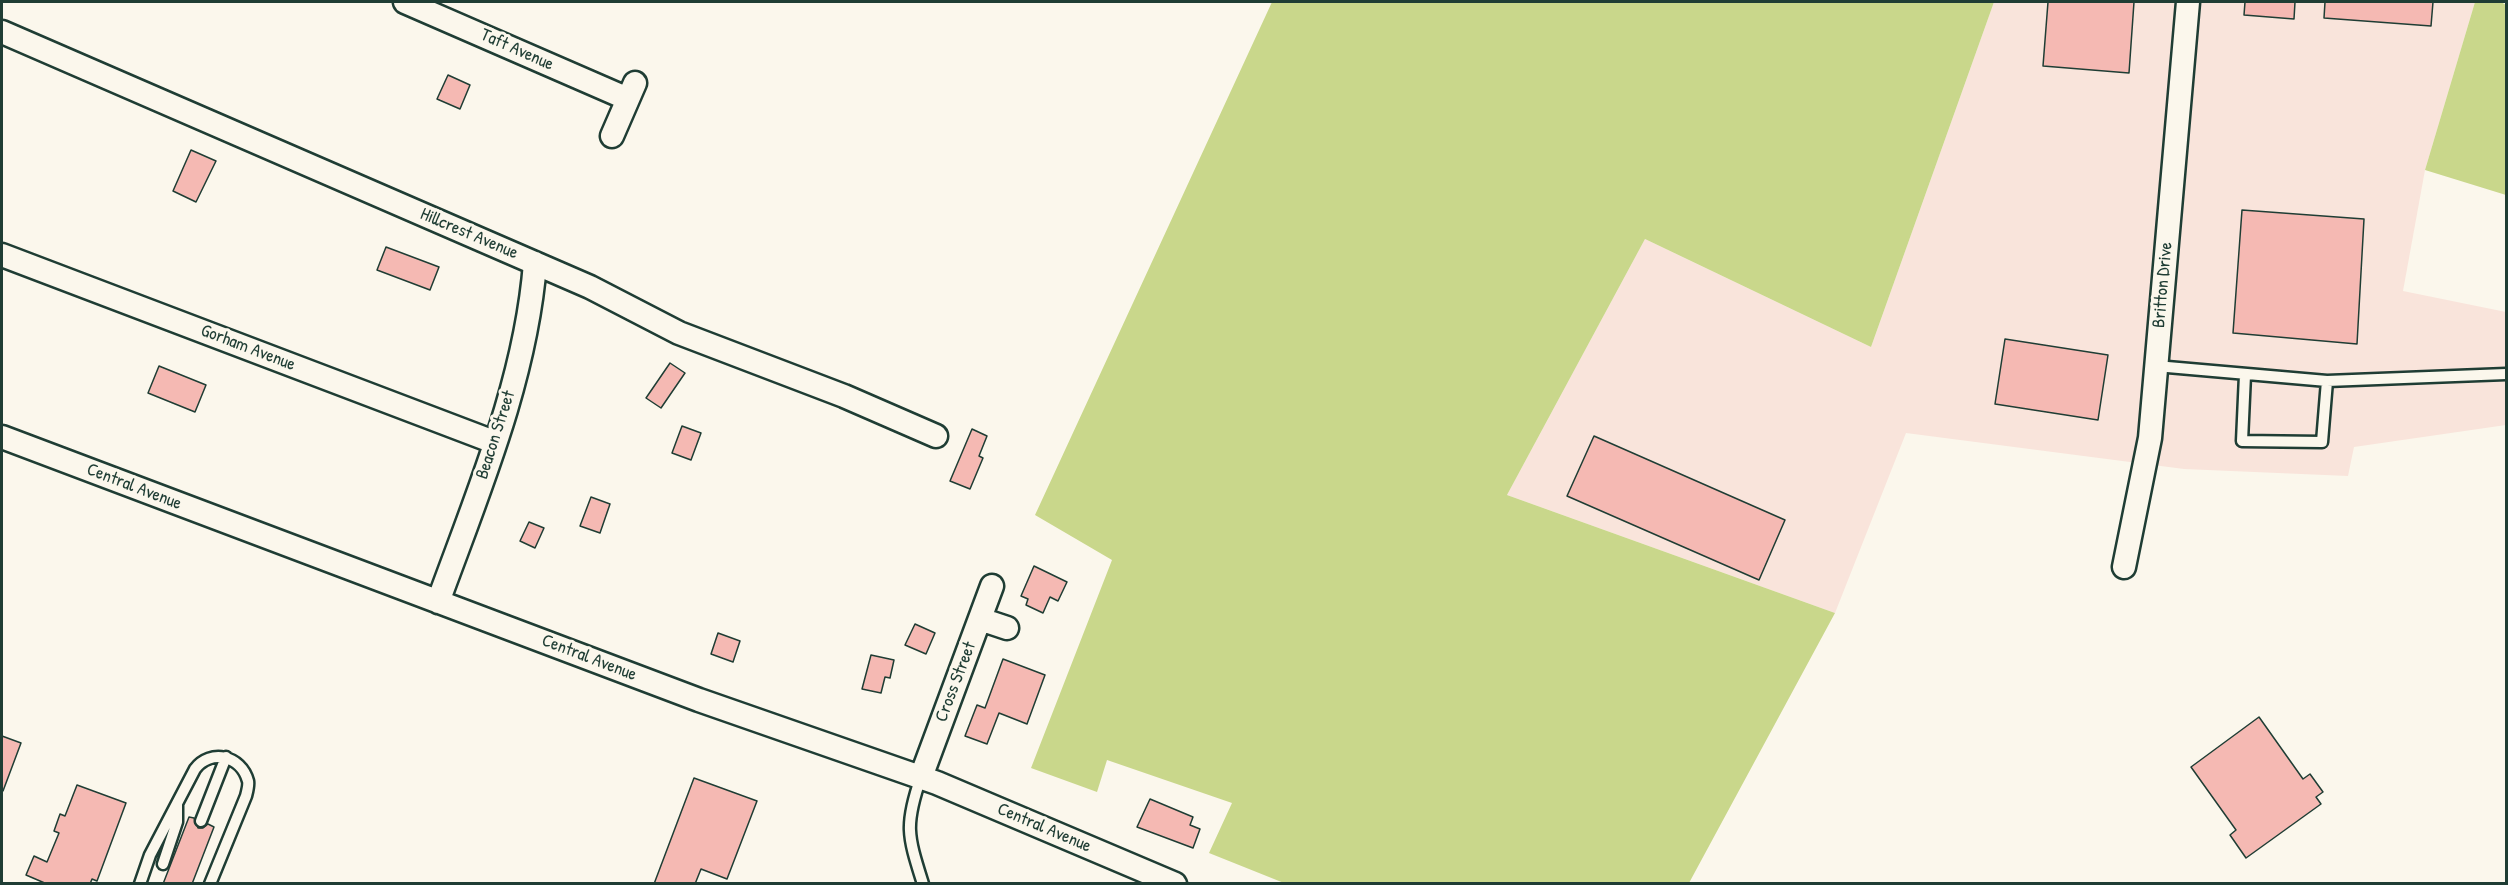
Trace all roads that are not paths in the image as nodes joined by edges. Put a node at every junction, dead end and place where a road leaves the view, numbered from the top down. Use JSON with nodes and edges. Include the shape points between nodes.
{"nodes":[{"id":1,"x":405,"y":2,"type":"edge"},
{"id":2,"x":2188,"y":2,"type":"edge"},
{"id":3,"x":2,"y":32,"type":"edge"},
{"id":4,"x":612,"y":136,"type":"dead end"},
{"id":5,"x":2,"y":255,"type":"edge"},
{"id":6,"x":534,"y":263,"type":"junction"},
{"id":7,"x":2156,"y":366,"type":"junction"},
{"id":8,"x":2506,"y":374,"type":"edge"},
{"id":9,"x":2245,"y":375,"type":"junction"},
{"id":10,"x":2327,"y":381,"type":"junction"},
{"id":11,"x":936,"y":436,"type":"dead end"},
{"id":12,"x":2,"y":437,"type":"edge"},
{"id":13,"x":494,"y":442,"type":"junction"},
{"id":14,"x":2124,"y":567,"type":"dead end"},
{"id":15,"x":992,"y":586,"type":"dead end"},
{"id":16,"x":438,"y":602,"type":"junction"},
{"id":17,"x":980,"y":619,"type":"junction"},
{"id":18,"x":1007,"y":628,"type":"dead end"},
{"id":19,"x":226,"y":757,"type":"junction"},
{"id":20,"x":921,"y":777,"type":"junction"},
{"id":21,"x":177,"y":804,"type":"junction"},
{"id":22,"x":201,"y":821,"type":"dead end"},
{"id":23,"x":163,"y":864,"type":"dead end"},
{"id":24,"x":140,"y":884,"type":"edge"},
{"id":25,"x":210,"y":884,"type":"edge"},
{"id":26,"x":923,"y":884,"type":"edge"},
{"id":27,"x":1175,"y":884,"type":"edge"}],
"edges":[{"from":1,"to":4,"type":"street","name":"Taft Avenue","via":[[632,91]]},
{"from":2,"to":7,"type":"street","name":"Britton Drive"},
{"from":3,"to":6,"type":"street","name":"Hillcrest Avenue"},
{"from":5,"to":13,"type":"street","name":"Gorham Avenue"},
{"from":6,"to":11,"type":"street","name":"Hillcrest Avenue","via":[[608,295],[679,333]]},
{"from":6,"to":13,"type":"street","name":"Beacon Street","via":[[528,323]]},
{"from":7,"to":9,"type":"lane"},
{"from":7,"to":14,"type":"street","name":"Britton Drive","via":[[2146,467]]},
{"from":8,"to":10,"type":"lane"},
{"from":9,"to":10,"type":"lane"},
{"from":9,"to":10,"type":"lane","via":[[2242,441],[2322,442]]},
{"from":12,"to":16,"type":"street","name":"Central Avenue"},
{"from":13,"to":16,"type":"street","name":"Beacon Street"},
{"from":15,"to":17,"type":"street","name":"Cross Street"},
{"from":16,"to":20,"type":"street","name":"Central Avenue","via":[[699,700]]},
{"from":17,"to":18,"type":"street"},
{"from":17,"to":20,"type":"street","name":"Cross Street"},
{"from":19,"to":21,"type":"lane","via":[[213,756],[200,762]]},
{"from":19,"to":22,"type":"lane"},
{"from":19,"to":25,"type":"lane","via":[[238,766],[248,782],[246,796]]},
{"from":20,"to":26,"type":"lane","via":[[909,811],[910,842]]},
{"from":20,"to":27,"type":"street","name":"Central Avenue"},
{"from":21,"to":23,"type":"lane","via":[[177,822]]},
{"from":21,"to":24,"type":"lane","via":[[150,855]]}]}
